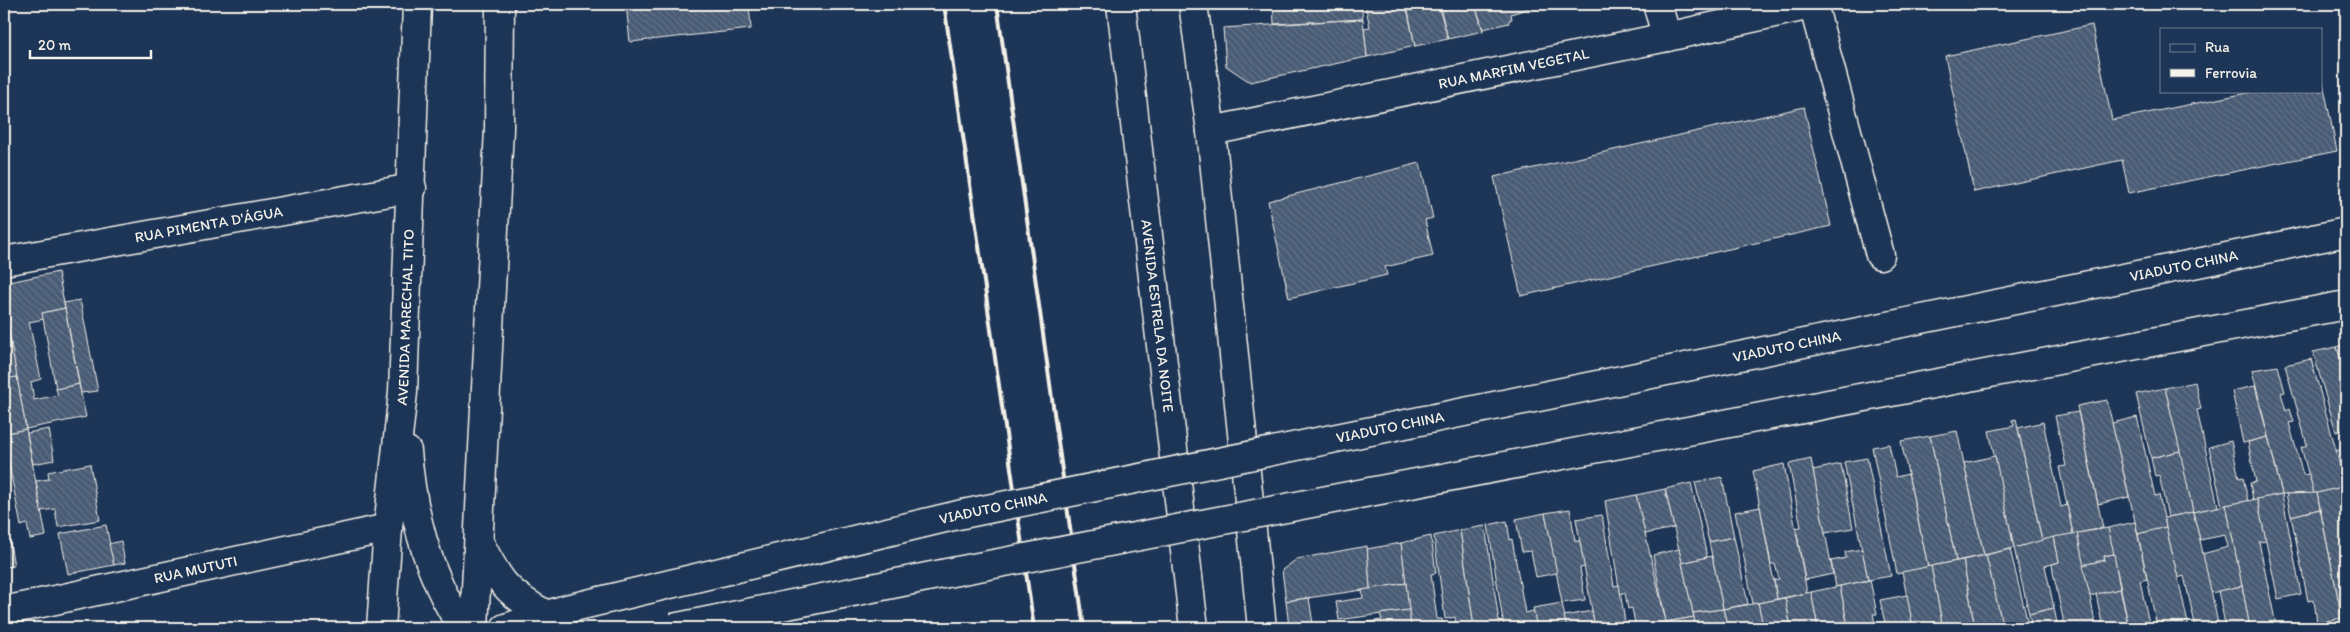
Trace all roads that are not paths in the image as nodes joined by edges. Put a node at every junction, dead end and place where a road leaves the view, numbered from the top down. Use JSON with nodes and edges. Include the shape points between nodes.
{"nodes":[{"id":1,"x":417,"y":4,"type":"edge"},
{"id":2,"x":500,"y":4,"type":"edge"},
{"id":3,"x":1121,"y":4,"type":"edge"},
{"id":4,"x":1193,"y":4,"type":"edge"},
{"id":5,"x":1657,"y":4,"type":"edge"},
{"id":6,"x":1814,"y":4,"type":"edge"},
{"id":7,"x":1667,"y":37,"type":"junction"},
{"id":8,"x":1211,"y":131,"type":"junction"},
{"id":9,"x":412,"y":188,"type":"junction"},
{"id":10,"x":2346,"y":232,"type":"edge"},
{"id":11,"x":1880,"y":255,"type":"dead end"},
{"id":12,"x":4,"y":261,"type":"edge"},
{"id":13,"x":2346,"y":306,"type":"edge"},
{"id":14,"x":403,"y":392,"type":"junction"},
{"id":15,"x":388,"y":528,"type":"junction"},
{"id":16,"x":479,"y":541,"type":"junction"},
{"id":17,"x":4,"y":611,"type":"edge"},
{"id":18,"x":556,"y":612,"type":"junction"},
{"id":19,"x":381,"y":628,"type":"edge"},
{"id":20,"x":463,"y":628,"type":"edge"},
{"id":21,"x":474,"y":628,"type":"edge"},
{"id":22,"x":505,"y":628,"type":"edge"},
{"id":23,"x":673,"y":628,"type":"edge"},
{"id":24,"x":1194,"y":628,"type":"edge"},
{"id":25,"x":1262,"y":628,"type":"edge"}],
"edges":[{"from":1,"to":9,"type":"street","name":"AVENIDA MARECHAL TITO"},
{"from":2,"to":16,"type":"street","via":[[499,129]]},
{"from":3,"to":24,"type":"street","name":"AVENIDA ESTRELA DA NOITE"},
{"from":4,"to":8,"type":"street"},
{"from":5,"to":7,"type":"street"},
{"from":6,"to":7,"type":"street","name":"RUA MARFIM VEGETAL"},
{"from":6,"to":11,"type":"street"},
{"from":7,"to":8,"type":"street","name":"RUA MARFIM VEGETAL"},
{"from":8,"to":25,"type":"street"},
{"from":9,"to":12,"type":"street","name":"RUA PIMENTA D'ÁGUA"},
{"from":9,"to":14,"type":"street","name":"AVENIDA MARECHAL TITO"},
{"from":10,"to":18,"type":"street","name":"VIADUTO CHINA","bridge":true,"via":[[958,515]]},
{"from":13,"to":23,"type":"street","bridge":true},
{"from":14,"to":15,"type":"street","name":"AVENIDA MARECHAL TITO"},
{"from":14,"to":20,"type":"street","via":[[408,466],[416,513],[428,559],[448,606]]},
{"from":15,"to":17,"type":"street","name":"RUA MUTUTI"},
{"from":15,"to":19,"type":"street","name":"AVENIDA MARECHAL TITO"},
{"from":16,"to":18,"type":"street","via":[[495,574],[521,601]]},
{"from":16,"to":21,"type":"street"},
{"from":18,"to":22,"type":"street","name":"VIADUTO CHINA"}]}
